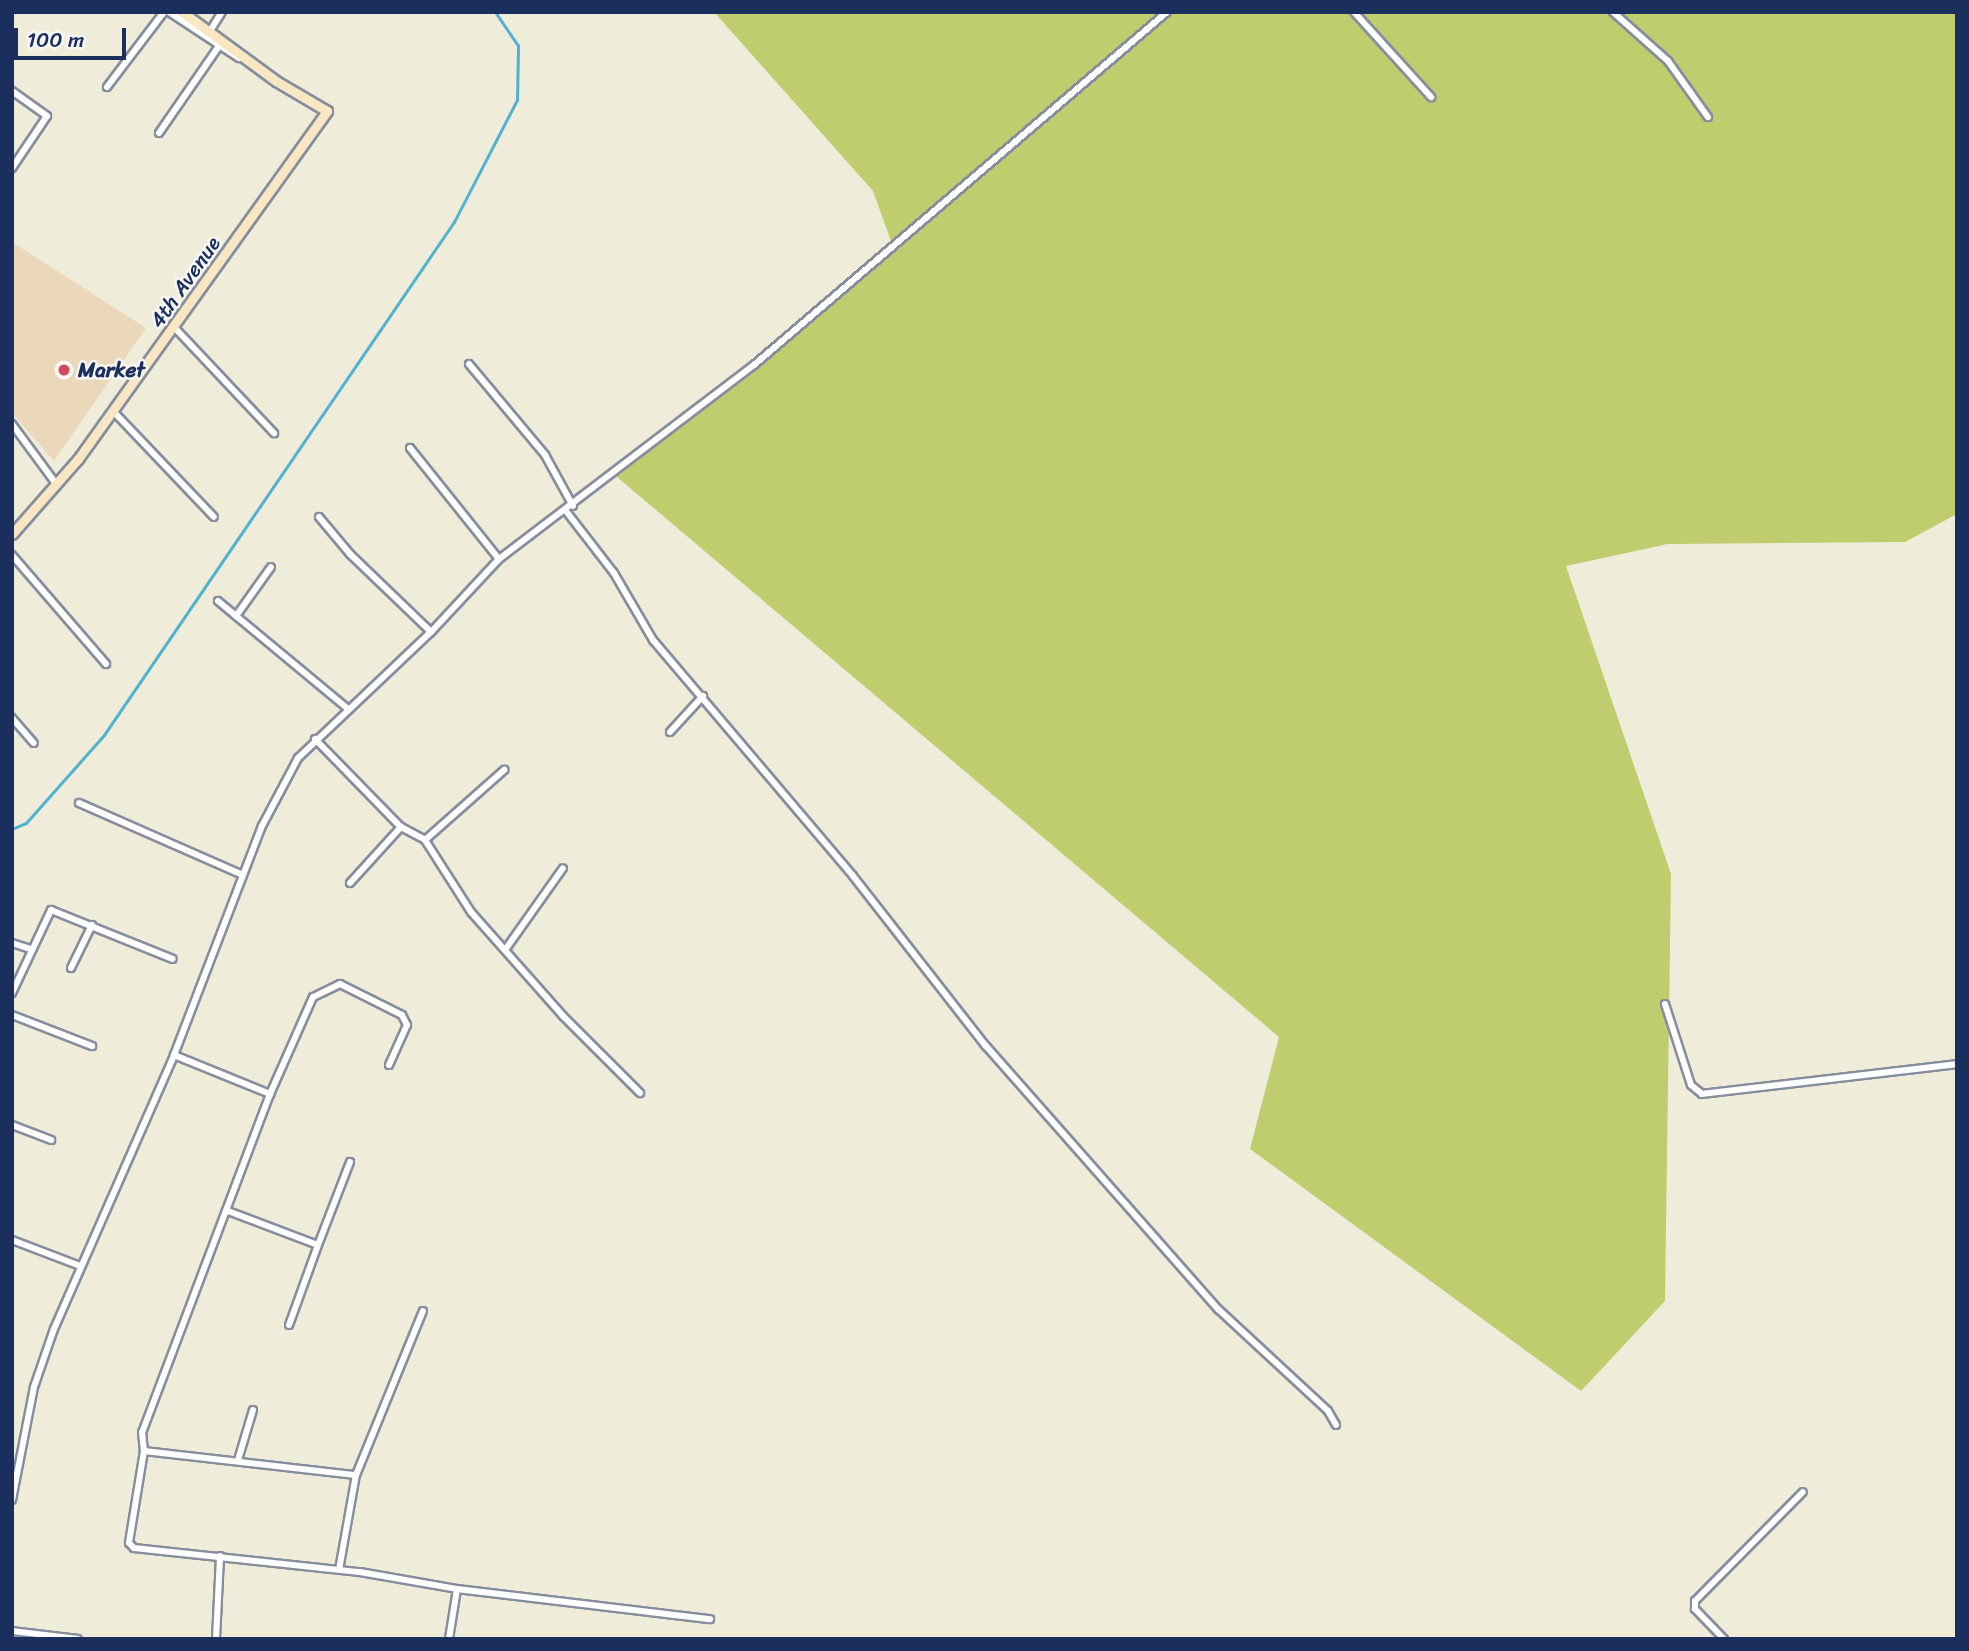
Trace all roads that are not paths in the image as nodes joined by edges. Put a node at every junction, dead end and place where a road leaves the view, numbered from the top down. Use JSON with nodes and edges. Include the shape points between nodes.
{"nodes":[{"id":1,"x":163,"y":12,"type":"edge"},
{"id":2,"x":169,"y":12,"type":"edge"},
{"id":3,"x":182,"y":12,"type":"edge"},
{"id":4,"x":222,"y":12,"type":"edge"},
{"id":5,"x":1167,"y":12,"type":"edge"},
{"id":6,"x":1354,"y":12,"type":"edge"},
{"id":7,"x":1613,"y":12,"type":"edge"},
{"id":8,"x":210,"y":31,"type":"junction"},
{"id":9,"x":219,"y":46,"type":"junction"},
{"id":10,"x":276,"y":81,"type":"junction"},
{"id":11,"x":107,"y":87,"type":"dead end"},
{"id":12,"x":12,"y":91,"type":"edge"},
{"id":13,"x":1431,"y":97,"type":"dead end"},
{"id":14,"x":1708,"y":117,"type":"dead end"},
{"id":15,"x":159,"y":132,"type":"dead end"},
{"id":16,"x":12,"y":168,"type":"edge"},
{"id":17,"x":174,"y":327,"type":"junction"},
{"id":18,"x":469,"y":364,"type":"dead end"},
{"id":19,"x":113,"y":411,"type":"junction"},
{"id":20,"x":12,"y":424,"type":"edge"},
{"id":21,"x":274,"y":433,"type":"dead end"},
{"id":22,"x":410,"y":448,"type":"dead end"},
{"id":23,"x":57,"y":485,"type":"junction"},
{"id":24,"x":570,"y":508,"type":"junction"},
{"id":25,"x":214,"y":517,"type":"dead end"},
{"id":26,"x":319,"y":517,"type":"dead end"},
{"id":27,"x":12,"y":533,"type":"edge"},
{"id":28,"x":12,"y":555,"type":"edge"},
{"id":29,"x":499,"y":559,"type":"junction"},
{"id":30,"x":271,"y":567,"type":"dead end"},
{"id":31,"x":218,"y":601,"type":"dead end"},
{"id":32,"x":236,"y":616,"type":"junction"},
{"id":33,"x":431,"y":632,"type":"junction"},
{"id":34,"x":106,"y":664,"type":"dead end"},
{"id":35,"x":703,"y":695,"type":"junction"},
{"id":36,"x":347,"y":708,"type":"junction"},
{"id":37,"x":12,"y":718,"type":"edge"},
{"id":38,"x":670,"y":732,"type":"dead end"},
{"id":39,"x":315,"y":739,"type":"junction"},
{"id":40,"x":34,"y":743,"type":"dead end"},
{"id":41,"x":504,"y":770,"type":"dead end"},
{"id":42,"x":79,"y":803,"type":"dead end"},
{"id":43,"x":401,"y":827,"type":"junction"},
{"id":44,"x":425,"y":840,"type":"junction"},
{"id":45,"x":563,"y":868,"type":"dead end"},
{"id":46,"x":243,"y":875,"type":"junction"},
{"id":47,"x":350,"y":883,"type":"dead end"},
{"id":48,"x":92,"y":925,"type":"junction"},
{"id":49,"x":12,"y":943,"type":"edge"},
{"id":50,"x":30,"y":949,"type":"junction"},
{"id":51,"x":505,"y":950,"type":"junction"},
{"id":52,"x":173,"y":959,"type":"dead end"},
{"id":53,"x":71,"y":968,"type":"dead end"},
{"id":54,"x":12,"y":993,"type":"edge"},
{"id":55,"x":1665,"y":1004,"type":"dead end"},
{"id":56,"x":12,"y":1015,"type":"edge"},
{"id":57,"x":92,"y":1046,"type":"dead end"},
{"id":58,"x":174,"y":1055,"type":"junction"},
{"id":59,"x":1957,"y":1064,"type":"edge"},
{"id":60,"x":389,"y":1065,"type":"dead end"},
{"id":61,"x":640,"y":1093,"type":"dead end"},
{"id":62,"x":270,"y":1094,"type":"junction"},
{"id":63,"x":12,"y":1125,"type":"edge"},
{"id":64,"x":51,"y":1140,"type":"dead end"},
{"id":65,"x":349,"y":1162,"type":"dead end"},
{"id":66,"x":228,"y":1211,"type":"junction"},
{"id":67,"x":12,"y":1240,"type":"edge"},
{"id":68,"x":318,"y":1245,"type":"junction"},
{"id":69,"x":79,"y":1266,"type":"junction"},
{"id":70,"x":423,"y":1311,"type":"dead end"},
{"id":71,"x":289,"y":1325,"type":"dead end"},
{"id":72,"x":253,"y":1410,"type":"dead end"},
{"id":73,"x":1336,"y":1425,"type":"dead end"},
{"id":74,"x":144,"y":1451,"type":"junction"},
{"id":75,"x":238,"y":1460,"type":"junction"},
{"id":76,"x":356,"y":1475,"type":"junction"},
{"id":77,"x":1803,"y":1492,"type":"dead end"},
{"id":78,"x":12,"y":1499,"type":"edge"},
{"id":79,"x":219,"y":1556,"type":"junction"},
{"id":80,"x":339,"y":1570,"type":"junction"},
{"id":81,"x":457,"y":1589,"type":"junction"},
{"id":82,"x":710,"y":1619,"type":"dead end"},
{"id":83,"x":12,"y":1631,"type":"edge"},
{"id":84,"x":78,"y":1639,"type":"edge"},
{"id":85,"x":216,"y":1639,"type":"edge"},
{"id":86,"x":449,"y":1639,"type":"edge"},
{"id":87,"x":1724,"y":1639,"type":"edge"}],
"edges":[{"from":1,"to":11,"type":"street"},
{"from":2,"to":9,"type":"street"},
{"from":3,"to":8,"type":"main road"},
{"from":4,"to":8,"type":"street"},
{"from":5,"to":24,"type":"street","via":[[879,261]]},
{"from":6,"to":13,"type":"street"},
{"from":7,"to":14,"type":"street","via":[[1668,61]]},
{"from":8,"to":10,"type":"main road"},
{"from":9,"to":10,"type":"street"},
{"from":9,"to":15,"type":"street"},
{"from":10,"to":17,"type":"main road","name":"4th Avenue","via":[[327,111]]},
{"from":12,"to":16,"type":"street","via":[[47,116]]},
{"from":17,"to":19,"type":"main road","name":"4th Avenue"},
{"from":17,"to":21,"type":"street"},
{"from":18,"to":24,"type":"street","via":[[545,455]]},
{"from":19,"to":23,"type":"main road","name":"4th Avenue"},
{"from":19,"to":25,"type":"street"},
{"from":20,"to":23,"type":"street"},
{"from":22,"to":29,"type":"street"},
{"from":23,"to":27,"type":"main road","name":"4th Avenue"},
{"from":24,"to":29,"type":"street"},
{"from":24,"to":35,"type":"street","via":[[653,640]]},
{"from":26,"to":33,"type":"street","via":[[350,554]]},
{"from":28,"to":34,"type":"street"},
{"from":29,"to":33,"type":"street"},
{"from":30,"to":32,"type":"street"},
{"from":31,"to":32,"type":"street"},
{"from":32,"to":36,"type":"street"},
{"from":33,"to":36,"type":"street"},
{"from":35,"to":38,"type":"street"},
{"from":35,"to":73,"type":"street","via":[[986,1046],[1218,1309],[1328,1411]]},
{"from":36,"to":39,"type":"street"},
{"from":37,"to":40,"type":"street"},
{"from":39,"to":43,"type":"street"},
{"from":39,"to":46,"type":"street","via":[[287,775]]},
{"from":41,"to":44,"type":"street"},
{"from":42,"to":46,"type":"street"},
{"from":43,"to":44,"type":"street"},
{"from":43,"to":47,"type":"street"},
{"from":44,"to":51,"type":"street","via":[[471,912]]},
{"from":45,"to":51,"type":"street"},
{"from":46,"to":58,"type":"street"},
{"from":48,"to":50,"type":"street","via":[[51,910]]},
{"from":48,"to":52,"type":"street"},
{"from":48,"to":53,"type":"street"},
{"from":49,"to":50,"type":"street"},
{"from":50,"to":54,"type":"street"},
{"from":51,"to":61,"type":"street"},
{"from":55,"to":59,"type":"street","via":[[1691,1084],[1702,1094]]},
{"from":56,"to":57,"type":"street"},
{"from":58,"to":62,"type":"street"},
{"from":58,"to":69,"type":"street"},
{"from":60,"to":62,"type":"street","via":[[406,1020],[340,984],[313,997]]},
{"from":62,"to":66,"type":"street"},
{"from":63,"to":64,"type":"street"},
{"from":65,"to":68,"type":"street"},
{"from":66,"to":68,"type":"street"},
{"from":66,"to":74,"type":"street","via":[[142,1432]]},
{"from":67,"to":69,"type":"street"},
{"from":68,"to":71,"type":"street"},
{"from":69,"to":78,"type":"street","via":[[34,1387]]},
{"from":70,"to":76,"type":"street"},
{"from":72,"to":75,"type":"street"},
{"from":74,"to":75,"type":"street"},
{"from":74,"to":79,"type":"street","via":[[130,1543],[134,1548]]},
{"from":75,"to":76,"type":"street"},
{"from":76,"to":80,"type":"street"},
{"from":77,"to":87,"type":"street","via":[[1695,1601],[1695,1609]]},
{"from":79,"to":80,"type":"street"},
{"from":79,"to":85,"type":"street"},
{"from":80,"to":81,"type":"street"},
{"from":81,"to":82,"type":"street"},
{"from":81,"to":86,"type":"street"},
{"from":83,"to":84,"type":"street"}]}
